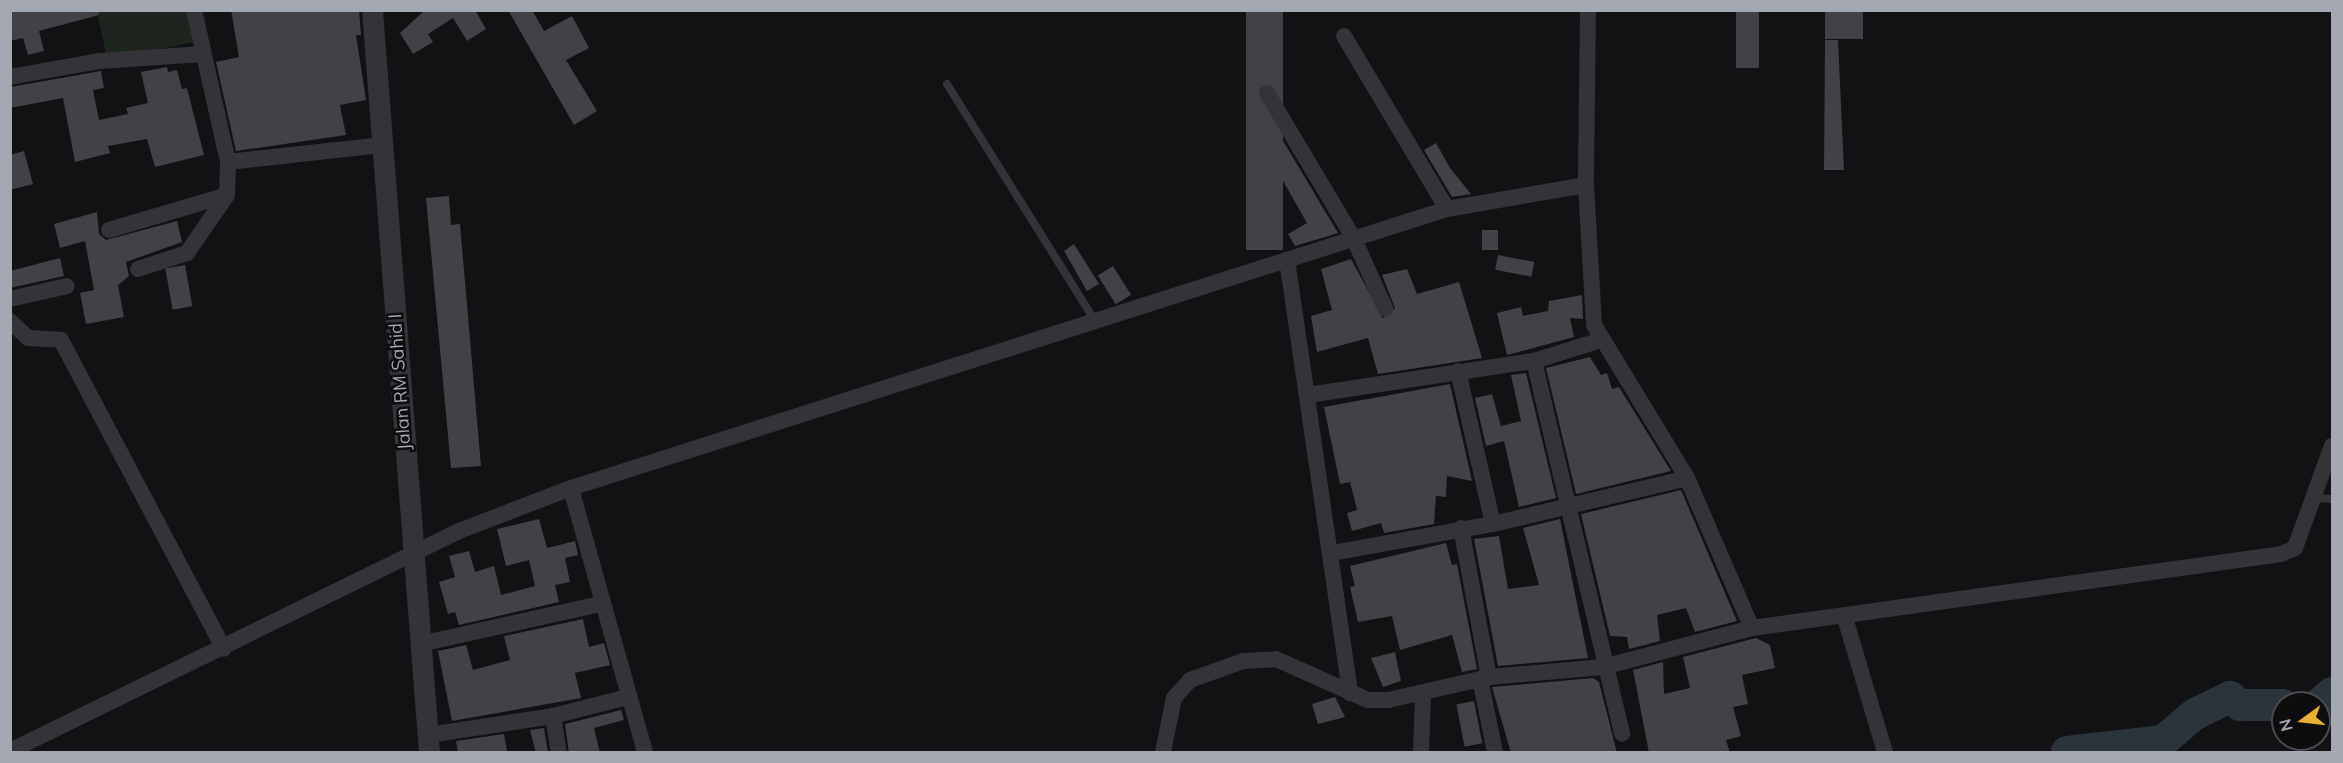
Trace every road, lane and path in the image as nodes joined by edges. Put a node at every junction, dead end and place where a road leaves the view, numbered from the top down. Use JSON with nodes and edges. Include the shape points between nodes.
{"nodes":[{"id":1,"x":194,"y":10,"type":"edge"},
{"id":2,"x":372,"y":10,"type":"edge"},
{"id":3,"x":1588,"y":10,"type":"edge"},
{"id":4,"x":1344,"y":36,"type":"dead end"},
{"id":5,"x":203,"y":54,"type":"junction"},
{"id":6,"x":10,"y":77,"type":"edge"},
{"id":7,"x":947,"y":84,"type":"dead end"},
{"id":8,"x":1267,"y":93,"type":"dead end"},
{"id":9,"x":383,"y":145,"type":"junction"},
{"id":10,"x":228,"y":162,"type":"junction"},
{"id":11,"x":1586,"y":184,"type":"junction"},
{"id":12,"x":227,"y":195,"type":"junction"},
{"id":13,"x":1447,"y":209,"type":"junction"},
{"id":14,"x":109,"y":230,"type":"dead end"},
{"id":15,"x":1354,"y":239,"type":"junction"},
{"id":16,"x":1287,"y":260,"type":"junction"},
{"id":17,"x":138,"y":268,"type":"dead end"},
{"id":18,"x":67,"y":286,"type":"dead end"},
{"id":19,"x":10,"y":299,"type":"edge"},
{"id":20,"x":1385,"y":308,"type":"dead end"},
{"id":21,"x":1093,"y":318,"type":"junction"},
{"id":22,"x":10,"y":321,"type":"edge"},
{"id":23,"x":1600,"y":340,"type":"junction"},
{"id":24,"x":1534,"y":361,"type":"junction"},
{"id":25,"x":1458,"y":371,"type":"junction"},
{"id":26,"x":1308,"y":394,"type":"junction"},
{"id":27,"x":2332,"y":446,"type":"edge"},
{"id":28,"x":1687,"y":478,"type":"junction"},
{"id":29,"x":571,"y":488,"type":"junction"},
{"id":30,"x":2314,"y":498,"type":"junction"},
{"id":31,"x":2332,"y":499,"type":"edge"},
{"id":32,"x":1571,"y":507,"type":"junction"},
{"id":33,"x":1493,"y":524,"type":"junction"},
{"id":34,"x":1461,"y":528,"type":"junction"},
{"id":35,"x":1332,"y":553,"type":"junction"},
{"id":36,"x":414,"y":558,"type":"junction"},
{"id":37,"x":600,"y":604,"type":"junction"},
{"id":38,"x":1845,"y":618,"type":"junction"},
{"id":39,"x":1752,"y":628,"type":"junction"},
{"id":40,"x":420,"y":644,"type":"junction"},
{"id":41,"x":225,"y":649,"type":"junction"},
{"id":42,"x":1603,"y":667,"type":"junction"},
{"id":43,"x":1484,"y":678,"type":"junction"},
{"id":44,"x":1350,"y":693,"type":"junction"},
{"id":45,"x":1423,"y":695,"type":"junction"},
{"id":46,"x":628,"y":697,"type":"junction"},
{"id":47,"x":552,"y":716,"type":"junction"},
{"id":48,"x":1622,"y":734,"type":"dead end"},
{"id":49,"x":429,"y":744,"type":"edge"},
{"id":50,"x":10,"y":751,"type":"edge"},
{"id":51,"x":559,"y":753,"type":"edge"},
{"id":52,"x":645,"y":753,"type":"edge"},
{"id":53,"x":1163,"y":753,"type":"edge"},
{"id":54,"x":1421,"y":753,"type":"edge"},
{"id":55,"x":1495,"y":753,"type":"edge"},
{"id":56,"x":1885,"y":753,"type":"edge"}],
"edges":[{"from":1,"to":5,"type":"street"},
{"from":2,"to":9,"type":"street","name":"Jalan RM Sahid I"},
{"from":3,"to":11,"type":"street"},
{"from":4,"to":13,"type":"street"},
{"from":5,"to":6,"type":"street","via":[[99,62]]},
{"from":5,"to":10,"type":"street"},
{"from":7,"to":21,"type":"lane"},
{"from":8,"to":15,"type":"street"},
{"from":9,"to":10,"type":"street"},
{"from":9,"to":36,"type":"street","name":"Jalan RM Sahid I"},
{"from":10,"to":12,"type":"street"},
{"from":11,"to":13,"type":"street"},
{"from":11,"to":23,"type":"street","via":[[1592,314]]},
{"from":12,"to":14,"type":"street"},
{"from":12,"to":17,"type":"street","via":[[187,253]]},
{"from":13,"to":15,"type":"street"},
{"from":15,"to":16,"type":"street"},
{"from":15,"to":20,"type":"street"},
{"from":16,"to":21,"type":"street"},
{"from":16,"to":26,"type":"street"},
{"from":18,"to":19,"type":"street"},
{"from":21,"to":29,"type":"street","via":[[692,453]]},
{"from":22,"to":41,"type":"street","via":[[28,338],[61,340]]},
{"from":23,"to":24,"type":"street"},
{"from":23,"to":28,"type":"street"},
{"from":24,"to":25,"type":"street"},
{"from":24,"to":32,"type":"street"},
{"from":25,"to":26,"type":"street"},
{"from":25,"to":33,"type":"street"},
{"from":26,"to":35,"type":"street"},
{"from":27,"to":30,"type":"street"},
{"from":28,"to":32,"type":"street"},
{"from":28,"to":39,"type":"street"},
{"from":29,"to":36,"type":"street","via":[[459,531]]},
{"from":29,"to":37,"type":"street"},
{"from":30,"to":31,"type":"lane"},
{"from":30,"to":38,"type":"street","via":[[2295,548],[2282,554]]},
{"from":32,"to":33,"type":"street"},
{"from":32,"to":42,"type":"street"},
{"from":33,"to":34,"type":"street"},
{"from":34,"to":35,"type":"street"},
{"from":34,"to":43,"type":"street"},
{"from":35,"to":44,"type":"street"},
{"from":36,"to":40,"type":"street","name":"Jalan RM Sahid I"},
{"from":36,"to":41,"type":"street"},
{"from":37,"to":40,"type":"street"},
{"from":37,"to":46,"type":"street"},
{"from":38,"to":39,"type":"street"},
{"from":38,"to":56,"type":"street"},
{"from":39,"to":42,"type":"street"},
{"from":40,"to":49,"type":"street","name":"Jalan RM Sahid I"},
{"from":41,"to":50,"type":"street"},
{"from":42,"to":43,"type":"street"},
{"from":42,"to":48,"type":"street"},
{"from":43,"to":45,"type":"street"},
{"from":43,"to":55,"type":"street"},
{"from":44,"to":45,"type":"street","via":[[1368,700]]},
{"from":44,"to":53,"type":"street","via":[[1276,659],[1217,667],[1191,680],[1174,699]]},
{"from":45,"to":54,"type":"street"},
{"from":46,"to":47,"type":"street"},
{"from":46,"to":52,"type":"street"},
{"from":47,"to":49,"type":"street"},
{"from":47,"to":51,"type":"street"}]}
